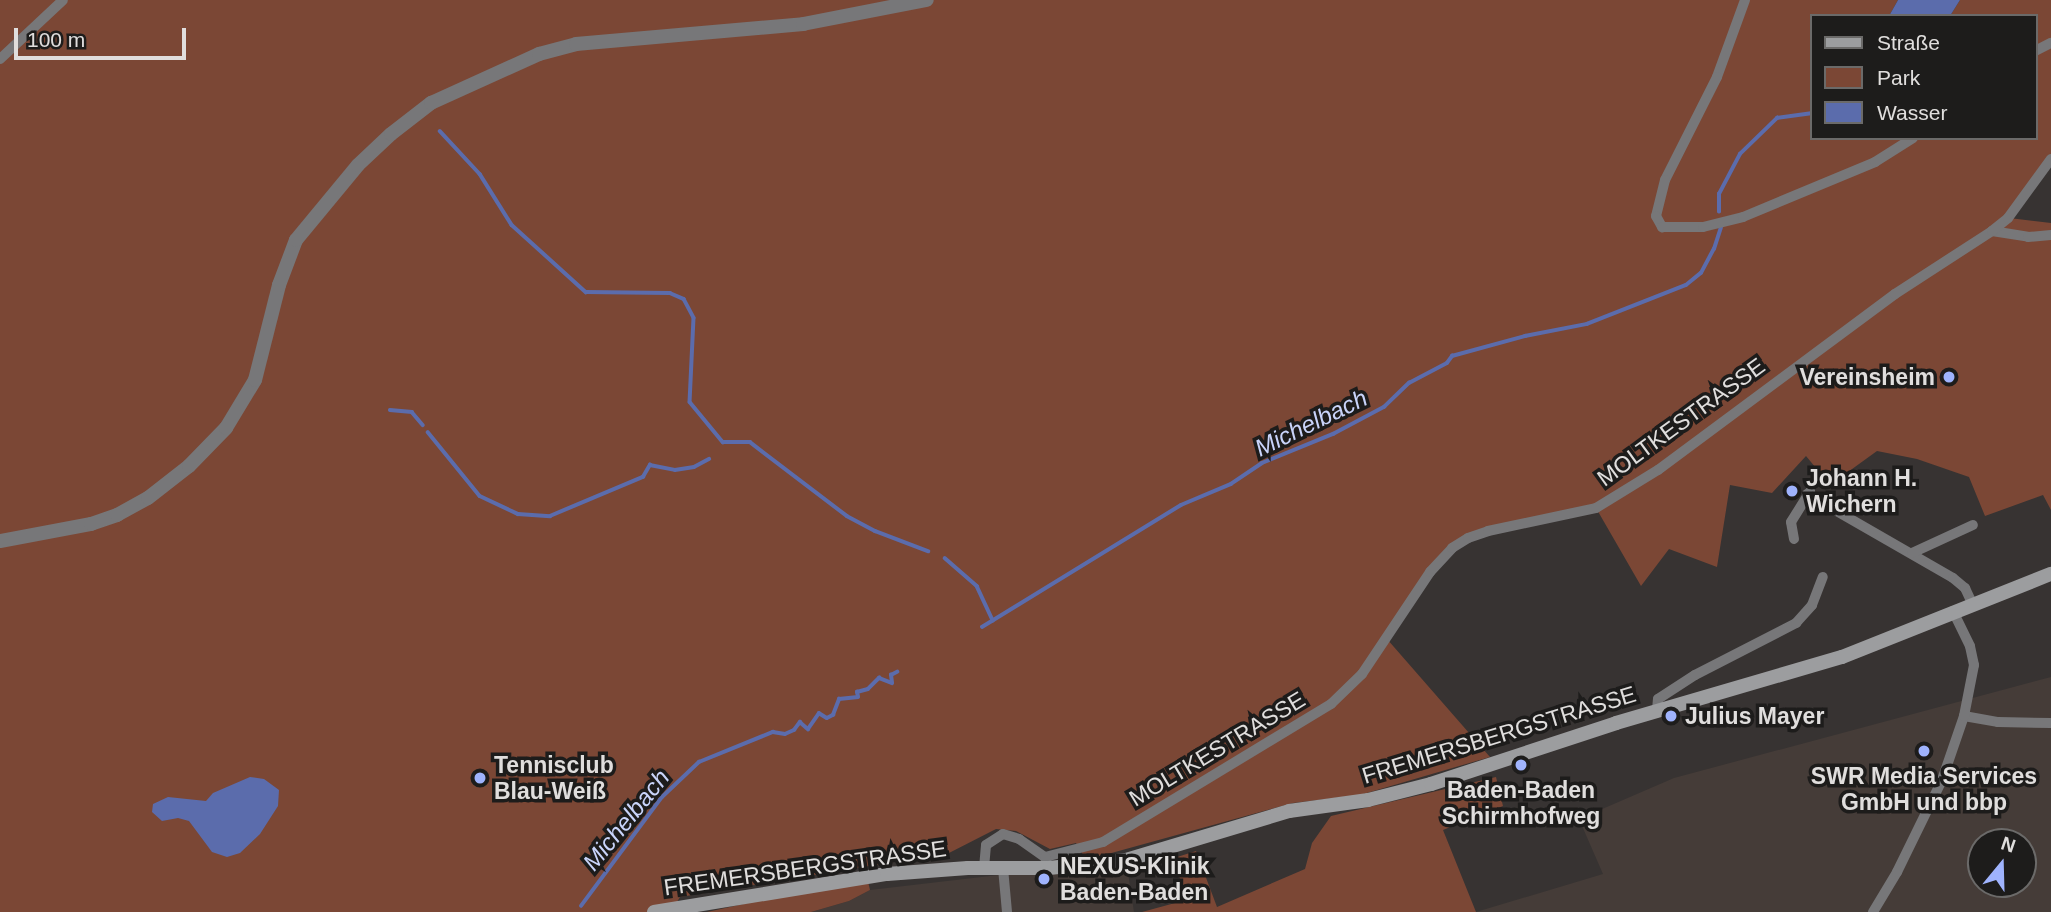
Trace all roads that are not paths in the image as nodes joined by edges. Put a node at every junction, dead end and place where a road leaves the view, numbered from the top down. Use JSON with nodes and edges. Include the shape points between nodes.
{"nodes":[{"id":1,"x":62,"y":0,"type":"edge"},
{"id":2,"x":927,"y":0,"type":"edge"},
{"id":3,"x":1745,"y":0,"type":"edge"},
{"id":4,"x":0,"y":59,"type":"edge"},
{"id":5,"x":1910,"y":140,"type":"edge"},
{"id":6,"x":2051,"y":159,"type":"edge"},
{"id":7,"x":1992,"y":231,"type":"junction"},
{"id":8,"x":2051,"y":235,"type":"edge"},
{"id":9,"x":1973,"y":525,"type":"dead end"},
{"id":10,"x":1794,"y":540,"type":"dead end"},
{"id":11,"x":0,"y":541,"type":"edge"},
{"id":12,"x":1912,"y":553,"type":"junction"},
{"id":13,"x":2051,"y":574,"type":"edge"},
{"id":14,"x":1824,"y":577,"type":"dead end"},
{"id":15,"x":1972,"y":603,"type":"junction"},
{"id":16,"x":1953,"y":611,"type":"junction"},
{"id":17,"x":1657,"y":710,"type":"junction"},
{"id":18,"x":1964,"y":716,"type":"junction"},
{"id":19,"x":2051,"y":723,"type":"edge"},
{"id":20,"x":1047,"y":863,"type":"junction"},
{"id":21,"x":985,"y":868,"type":"junction"},
{"id":22,"x":1003,"y":868,"type":"junction"},
{"id":23,"x":654,"y":912,"type":"edge"},
{"id":24,"x":1007,"y":912,"type":"edge"},
{"id":25,"x":1873,"y":912,"type":"edge"}],
"edges":[{"from":1,"to":4,"type":"street"},
{"from":2,"to":11,"type":"street","via":[[803,24],[576,44],[539,54],[431,103],[358,165],[296,240],[279,285],[255,380],[226,428],[190,466],[117,515]]},
{"from":3,"to":5,"type":"street","via":[[1717,77],[1665,180],[1657,216],[1662,228],[1703,227],[1743,217],[1875,162]]},
{"from":6,"to":7,"type":"street","name":"MOLTKESTRASSE","via":[[2008,218]]},
{"from":7,"to":8,"type":"street","via":[[2028,237]]},
{"from":7,"to":20,"type":"street","name":"MOLTKESTRASSE","via":[[1895,293],[1658,470],[1596,508],[1488,531],[1452,548],[1430,572],[1362,674],[1331,704],[1103,842]]},
{"from":9,"to":12,"type":"street"},
{"from":10,"to":12,"type":"street","via":[[1791,522],[1809,492]]},
{"from":12,"to":15,"type":"street","via":[[1954,578]]},
{"from":13,"to":15,"type":"main road","name":"FREMERSBERGSTRASSE"},
{"from":14,"to":17,"type":"street","via":[[1812,606],[1796,623],[1667,693],[1658,699]]},
{"from":15,"to":16,"type":"main road","name":"FREMERSBERGSTRASSE"},
{"from":16,"to":17,"type":"main road","name":"FREMERSBERGSTRASSE","via":[[1842,657]]},
{"from":16,"to":18,"type":"street","via":[[1974,665]]},
{"from":17,"to":20,"type":"main road","name":"FREMERSBERGSTRASSE","via":[[1393,795],[1289,811],[1126,860]]},
{"from":18,"to":19,"type":"street"},
{"from":18,"to":25,"type":"street","via":[[1942,780]]},
{"from":20,"to":21,"type":"street","via":[[1019,839],[1003,834],[986,845]]},
{"from":20,"to":22,"type":"main road","name":"FREMERSBERGSTRASSE"},
{"from":21,"to":22,"type":"main road","name":"FREMERSBERGSTRASSE"},
{"from":21,"to":23,"type":"main road","name":"FREMERSBERGSTRASSE","via":[[887,874]]},
{"from":22,"to":24,"type":"street"}]}
